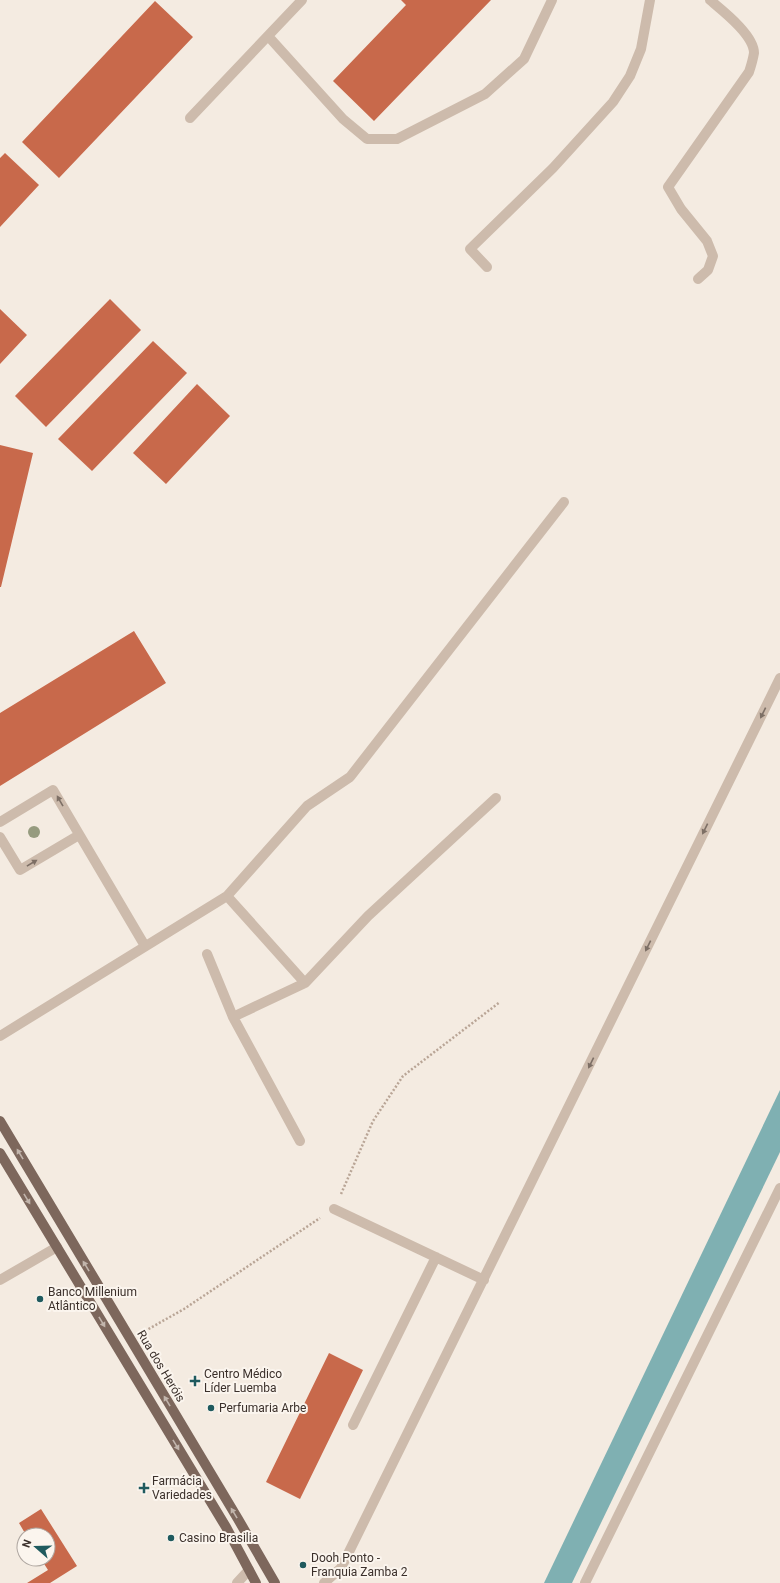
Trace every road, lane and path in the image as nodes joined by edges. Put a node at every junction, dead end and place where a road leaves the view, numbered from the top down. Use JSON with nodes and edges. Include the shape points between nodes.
{"nodes":[{"id":1,"x":302,"y":0,"type":"edge"},
{"id":2,"x":552,"y":0,"type":"edge"},
{"id":3,"x":650,"y":0,"type":"edge"},
{"id":4,"x":710,"y":0,"type":"edge"},
{"id":5,"x":268,"y":36,"type":"junction"},
{"id":6,"x":190,"y":118,"type":"dead end"},
{"id":7,"x":487,"y":267,"type":"dead end"},
{"id":8,"x":698,"y":278,"type":"dead end"},
{"id":9,"x":564,"y":502,"type":"dead end"},
{"id":10,"x":780,"y":678,"type":"edge"},
{"id":11,"x":496,"y":798,"type":"dead end"},
{"id":12,"x":0,"y":822,"type":"edge"},
{"id":13,"x":79,"y":835,"type":"junction"},
{"id":14,"x":0,"y":837,"type":"edge"},
{"id":15,"x":227,"y":896,"type":"junction"},
{"id":16,"x":145,"y":946,"type":"junction"},
{"id":17,"x":207,"y":954,"type":"dead end"},
{"id":18,"x":305,"y":983,"type":"junction"},
{"id":19,"x":500,"y":1002,"type":"dead end"},
{"id":20,"x":233,"y":1017,"type":"junction"},
{"id":21,"x":0,"y":1036,"type":"edge"},
{"id":22,"x":0,"y":1121,"type":"edge"},
{"id":23,"x":300,"y":1141,"type":"dead end"},
{"id":24,"x":0,"y":1153,"type":"edge"},
{"id":25,"x":780,"y":1188,"type":"edge"},
{"id":26,"x":334,"y":1209,"type":"junction"},
{"id":27,"x":57,"y":1247,"type":"junction"},
{"id":28,"x":436,"y":1257,"type":"junction"},
{"id":29,"x":0,"y":1280,"type":"edge"},
{"id":30,"x":484,"y":1280,"type":"junction"},
{"id":31,"x":130,"y":1339,"type":"junction"},
{"id":32,"x":353,"y":1425,"type":"dead end"},
{"id":33,"x":249,"y":1570,"type":"junction"},
{"id":34,"x":237,"y":1583,"type":"edge"},
{"id":35,"x":256,"y":1583,"type":"edge"},
{"id":36,"x":275,"y":1583,"type":"edge"},
{"id":37,"x":324,"y":1583,"type":"edge"},
{"id":38,"x":585,"y":1583,"type":"edge"}],
"edges":[{"from":1,"to":5,"type":"street"},
{"from":2,"to":5,"type":"street","via":[[524,59],[485,94],[397,138],[367,139],[343,119]]},
{"from":3,"to":7,"type":"street","via":[[641,49],[630,76],[614,102],[553,168],[470,249]]},
{"from":4,"to":8,"type":"street","via":[[747,35],[754,52],[750,72],[668,187],[681,209],[708,240],[713,256],[708,270]]},
{"from":5,"to":6,"type":"street"},
{"from":9,"to":15,"type":"street","via":[[350,778],[307,806]]},
{"from":10,"to":30,"type":"street","one_way":true},
{"from":11,"to":18,"type":"street","via":[[368,916]]},
{"from":13,"to":12,"type":"street","one_way":true,"via":[[53,790]]},
{"from":14,"to":13,"type":"street","one_way":true,"via":[[20,870]]},
{"from":13,"to":16,"type":"street"},
{"from":15,"to":16,"type":"street"},
{"from":15,"to":18,"type":"street"},
{"from":16,"to":21,"type":"street"},
{"from":17,"to":20,"type":"street"},
{"from":18,"to":20,"type":"street"},
{"from":19,"to":26,"type":"path","via":[[403,1076],[372,1121]]},
{"from":20,"to":23,"type":"street"},
{"from":31,"to":22,"type":"main road","name":"Rua dos Heróis","one_way":true},
{"from":24,"to":27,"type":"main road","one_way":true},
{"from":25,"to":38,"type":"street"},
{"from":26,"to":28,"type":"street"},
{"from":26,"to":31,"type":"path","via":[[184,1309]]},
{"from":27,"to":29,"type":"street"},
{"from":27,"to":33,"type":"main road","one_way":true},
{"from":28,"to":30,"type":"street"},
{"from":28,"to":32,"type":"street"},
{"from":30,"to":37,"type":"street","via":[[341,1568]]},
{"from":36,"to":31,"type":"main road","name":"Rua dos Heróis","one_way":true},
{"from":33,"to":34,"type":"street"},
{"from":33,"to":35,"type":"main road"}]}
